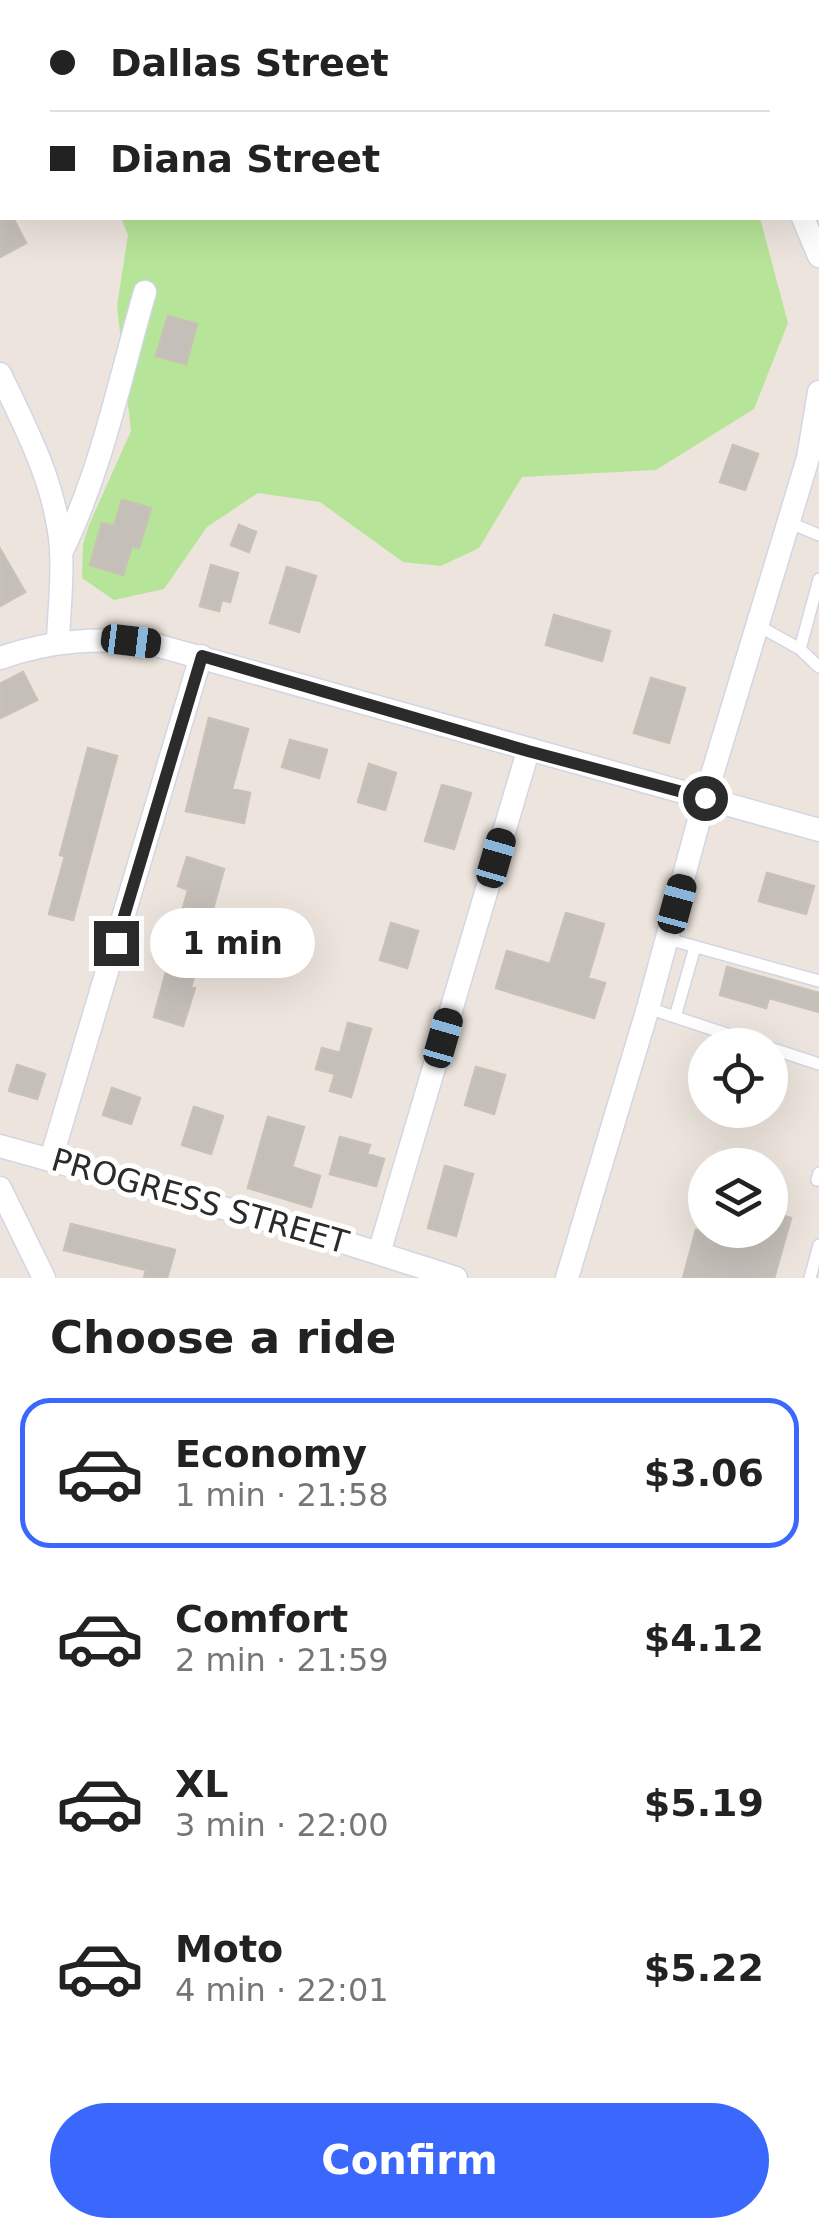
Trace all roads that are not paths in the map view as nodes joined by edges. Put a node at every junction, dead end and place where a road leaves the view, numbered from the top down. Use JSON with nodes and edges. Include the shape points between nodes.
{"nodes":[{"id":1,"x":804,"y":220,"type":"edge"},
{"id":2,"x":819,"y":256,"type":"edge"},
{"id":3,"x":144,"y":292,"type":"dead end"},
{"id":4,"x":0,"y":374,"type":"edge"},
{"id":5,"x":819,"y":392,"type":"edge"},
{"id":6,"x":788,"y":522,"type":"junction"},
{"id":7,"x":819,"y":534,"type":"edge"},
{"id":8,"x":61,"y":553,"type":"junction"},
{"id":9,"x":819,"y":580,"type":"edge"},
{"id":10,"x":757,"y":625,"type":"junction"},
{"id":11,"x":58,"y":642,"type":"junction"},
{"id":12,"x":800,"y":648,"type":"junction"},
{"id":13,"x":202,"y":656,"type":"junction"},
{"id":14,"x":0,"y":658,"type":"edge"},
{"id":15,"x":819,"y":667,"type":"edge"},
{"id":16,"x":528,"y":751,"type":"junction"},
{"id":17,"x":705,"y":798,"type":"junction"},
{"id":18,"x":819,"y":830,"type":"edge"},
{"id":19,"x":668,"y":939,"type":"junction"},
{"id":20,"x":695,"y":947,"type":"junction"},
{"id":21,"x":819,"y":982,"type":"edge"},
{"id":22,"x":648,"y":1008,"type":"junction"},
{"id":23,"x":675,"y":1017,"type":"junction"},
{"id":24,"x":708,"y":1028,"type":"edge"},
{"id":25,"x":788,"y":1054,"type":"edge"},
{"id":26,"x":819,"y":1064,"type":"edge"},
{"id":27,"x":0,"y":1146,"type":"edge"},
{"id":28,"x":51,"y":1158,"type":"junction"},
{"id":29,"x":0,"y":1188,"type":"edge"},
{"id":30,"x":819,"y":1244,"type":"edge"},
{"id":31,"x":379,"y":1253,"type":"junction"},
{"id":32,"x":44,"y":1278,"type":"edge"},
{"id":33,"x":456,"y":1278,"type":"edge"},
{"id":34,"x":567,"y":1278,"type":"edge"},
{"id":35,"x":810,"y":1278,"type":"edge"}],
"edges":[{"from":1,"to":2,"type":"street"},
{"from":3,"to":8,"type":"street","via":[[103,452]]},
{"from":4,"to":8,"type":"street","via":[[50,488]]},
{"from":5,"to":6,"type":"street"},
{"from":6,"to":7,"type":"lane"},
{"from":6,"to":10,"type":"street"},
{"from":8,"to":11,"type":"street"},
{"from":9,"to":12,"type":"lane"},
{"from":10,"to":12,"type":"lane"},
{"from":10,"to":17,"type":"street"},
{"from":11,"to":13,"type":"street","via":[[110,638]]},
{"from":11,"to":14,"type":"street"},
{"from":12,"to":15,"type":"lane"},
{"from":13,"to":16,"type":"street"},
{"from":13,"to":28,"type":"street"},
{"from":16,"to":17,"type":"street"},
{"from":16,"to":31,"type":"street"},
{"from":17,"to":18,"type":"street"},
{"from":17,"to":19,"type":"street"},
{"from":19,"to":20,"type":"lane"},
{"from":19,"to":22,"type":"street"},
{"from":20,"to":21,"type":"lane"},
{"from":20,"to":23,"type":"lane"},
{"from":22,"to":23,"type":"lane"},
{"from":22,"to":34,"type":"street"},
{"from":23,"to":24,"type":"lane"},
{"from":25,"to":26,"type":"lane"},
{"from":27,"to":28,"type":"street","name":"PROGRESS STREET"},
{"from":28,"to":31,"type":"street","name":"PROGRESS STREET"},
{"from":29,"to":32,"type":"street"},
{"from":30,"to":35,"type":"lane"},
{"from":31,"to":33,"type":"street","name":"PROGRESS STREET"}]}
